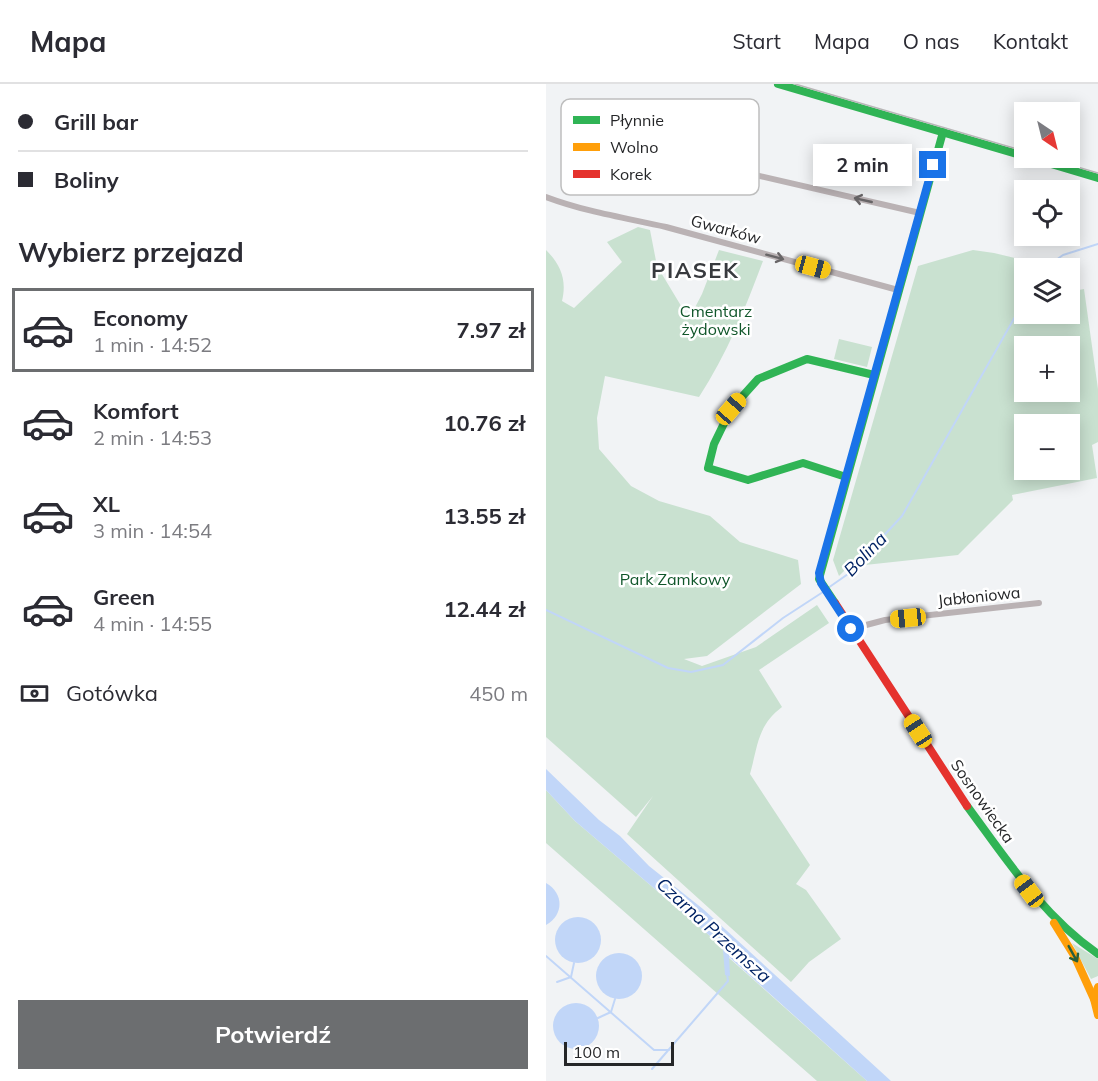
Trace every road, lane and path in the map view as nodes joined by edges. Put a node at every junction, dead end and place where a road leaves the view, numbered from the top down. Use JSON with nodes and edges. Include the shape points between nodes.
{"nodes":[{"id":1,"x":778,"y":84,"type":"edge"},
{"id":2,"x":942,"y":132,"type":"junction"},
{"id":3,"x":1014,"y":153,"type":"edge"},
{"id":4,"x":1064,"y":168,"type":"edge"},
{"id":5,"x":759,"y":176,"type":"edge"},
{"id":6,"x":1098,"y":178,"type":"edge"},
{"id":7,"x":546,"y":197,"type":"edge"},
{"id":8,"x":920,"y":213,"type":"junction"},
{"id":9,"x":898,"y":290,"type":"junction"},
{"id":10,"x":874,"y":375,"type":"junction"},
{"id":11,"x":846,"y":477,"type":"junction"},
{"id":12,"x":1038,"y":603,"type":"dead end"},
{"id":13,"x":851,"y":629,"type":"junction"},
{"id":14,"x":1047,"y":912,"type":"junction"},
{"id":15,"x":1098,"y":954,"type":"edge"},
{"id":16,"x":1098,"y":987,"type":"edge"},
{"id":17,"x":1094,"y":999,"type":"junction"},
{"id":18,"x":1098,"y":1015,"type":"edge"}],
"edges":[{"from":1,"to":2,"type":"street"},
{"from":2,"to":3,"type":"street"},
{"from":2,"to":8,"type":"street"},
{"from":4,"to":6,"type":"street"},
{"from":8,"to":5,"type":"street","one_way":true},
{"from":7,"to":9,"type":"street","name":"Gwarków","one_way":true,"via":[[571,207],[658,225]]},
{"from":8,"to":9,"type":"street"},
{"from":9,"to":10,"type":"street"},
{"from":10,"to":11,"type":"street"},
{"from":10,"to":11,"type":"street","via":[[807,359],[758,379],[731,409],[714,444],[708,468],[747,480],[803,463]]},
{"from":11,"to":13,"type":"street","name":"Sosnowiecka","via":[[819,573],[821,583]]},
{"from":12,"to":13,"type":"street","name":"Jabłoniowa","via":[[885,620]]},
{"from":13,"to":14,"type":"street","name":"Sosnowiecka","via":[[950,782]]},
{"from":14,"to":15,"type":"street","name":"Sosnowiecka"},
{"from":14,"to":17,"type":"street","name":"Sosnowiecka","one_way":true,"via":[[1075,957]]},
{"from":16,"to":17,"type":"street"},
{"from":17,"to":18,"type":"street","name":"Sosnowiecka"}]}
